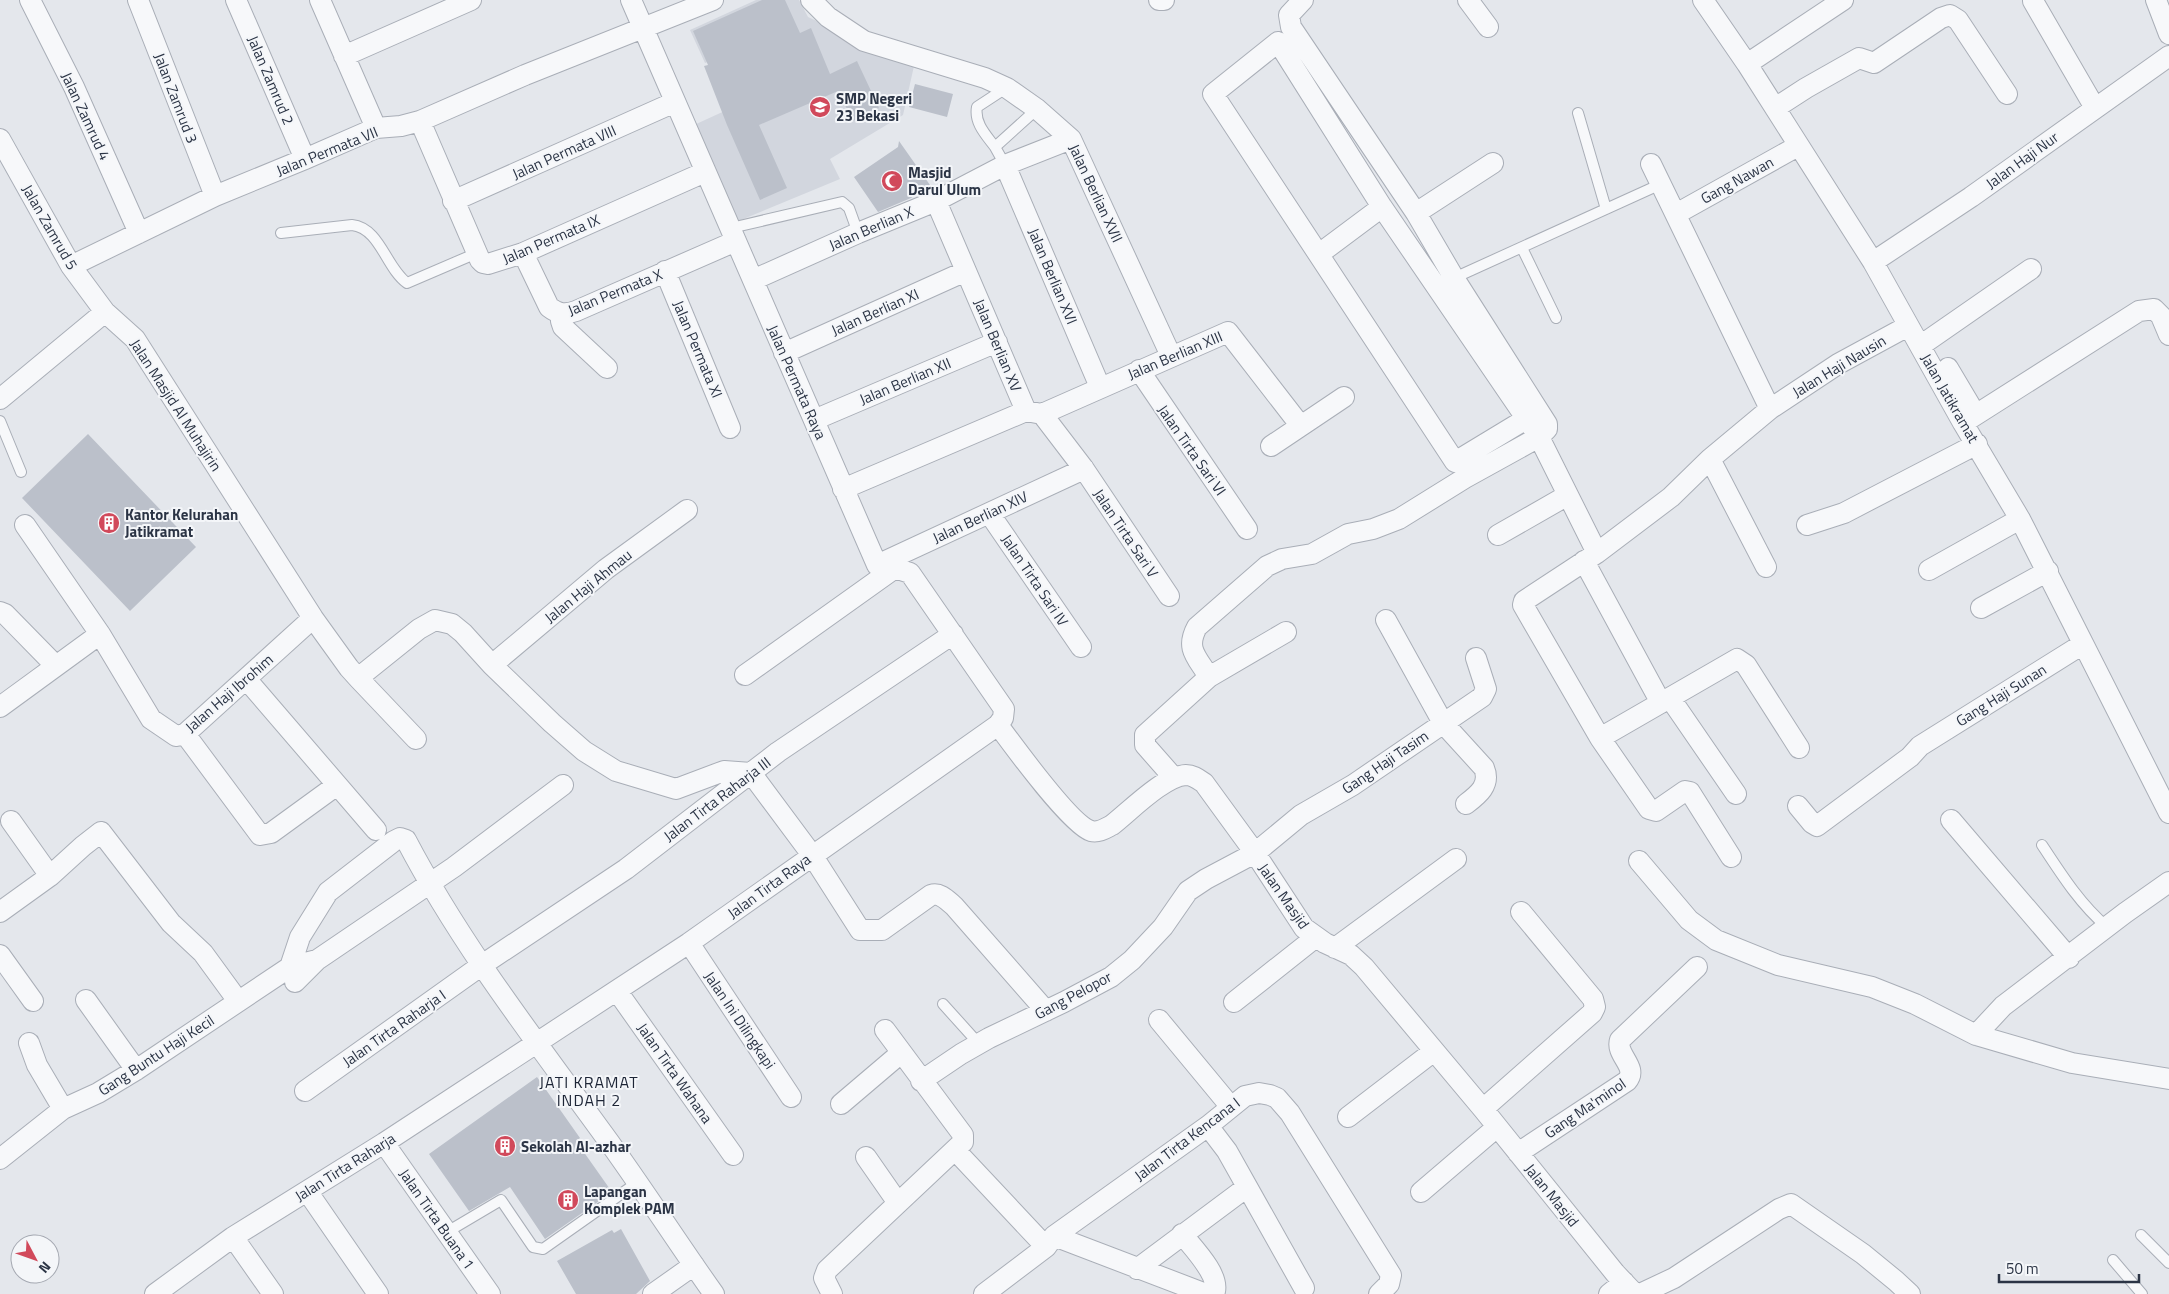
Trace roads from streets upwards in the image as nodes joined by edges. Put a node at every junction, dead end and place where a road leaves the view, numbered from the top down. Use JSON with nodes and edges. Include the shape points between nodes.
{"nodes":[{"id":1,"x":30,"y":0,"type":"edge"},
{"id":2,"x":138,"y":0,"type":"edge"},
{"id":3,"x":236,"y":0,"type":"edge"},
{"id":4,"x":320,"y":0,"type":"edge"},
{"id":5,"x":471,"y":0,"type":"edge"},
{"id":6,"x":631,"y":0,"type":"edge"},
{"id":7,"x":713,"y":0,"type":"edge"},
{"id":8,"x":811,"y":0,"type":"edge"},
{"id":9,"x":1159,"y":0,"type":"edge"},
{"id":10,"x":1164,"y":0,"type":"edge"},
{"id":11,"x":1303,"y":0,"type":"edge"},
{"id":12,"x":1468,"y":0,"type":"edge"},
{"id":13,"x":1703,"y":0,"type":"edge"},
{"id":14,"x":1843,"y":0,"type":"edge"},
{"id":15,"x":2034,"y":1,"type":"edge"},
{"id":16,"x":2161,"y":2,"type":"edge"},
{"id":17,"x":643,"y":27,"type":"junction"},
{"id":18,"x":1488,"y":27,"type":"dead end"},
{"id":19,"x":2169,"y":34,"type":"edge"},
{"id":20,"x":344,"y":56,"type":"junction"},
{"id":21,"x":2169,"y":56,"type":"edge"},
{"id":22,"x":1747,"y":64,"type":"junction"},
{"id":23,"x":2007,"y":94,"type":"dead end"},
{"id":24,"x":675,"y":102,"type":"junction"},
{"id":25,"x":1775,"y":108,"type":"junction"},
{"id":26,"x":2095,"y":108,"type":"junction"},
{"id":27,"x":420,"y":121,"type":"junction"},
{"id":28,"x":376,"y":128,"type":"junction"},
{"id":29,"x":1071,"y":138,"type":"junction"},
{"id":30,"x":0,"y":139,"type":"edge"},
{"id":31,"x":1798,"y":146,"type":"junction"},
{"id":32,"x":305,"y":160,"type":"junction"},
{"id":33,"x":1493,"y":163,"type":"dead end"},
{"id":34,"x":1651,"y":164,"type":"dead end"},
{"id":35,"x":1006,"y":165,"type":"junction"},
{"id":36,"x":705,"y":172,"type":"junction"},
{"id":37,"x":215,"y":196,"type":"junction"},
{"id":38,"x":453,"y":201,"type":"junction"},
{"id":39,"x":936,"y":201,"type":"junction"},
{"id":40,"x":1382,"y":207,"type":"junction"},
{"id":41,"x":1416,"y":213,"type":"junction"},
{"id":42,"x":1676,"y":214,"type":"junction"},
{"id":43,"x":139,"y":233,"type":"junction"},
{"id":44,"x":733,"y":234,"type":"junction"},
{"id":45,"x":524,"y":253,"type":"junction"},
{"id":46,"x":1319,"y":254,"type":"junction"},
{"id":47,"x":1873,"y":262,"type":"junction"},
{"id":48,"x":71,"y":266,"type":"junction"},
{"id":49,"x":2031,"y":269,"type":"dead end"},
{"id":50,"x":665,"y":271,"type":"junction"},
{"id":51,"x":966,"y":271,"type":"junction"},
{"id":52,"x":753,"y":280,"type":"junction"},
{"id":53,"x":105,"y":312,"type":"junction"},
{"id":54,"x":562,"y":314,"type":"junction"},
{"id":55,"x":1908,"y":326,"type":"junction"},
{"id":56,"x":2169,"y":335,"type":"edge"},
{"id":57,"x":997,"y":342,"type":"junction"},
{"id":58,"x":1926,"y":342,"type":"junction"},
{"id":59,"x":784,"y":353,"type":"junction"},
{"id":60,"x":1171,"y":356,"type":"junction"},
{"id":61,"x":2032,"y":364,"type":"dead end"},
{"id":62,"x":607,"y":368,"type":"dead end"},
{"id":63,"x":1139,"y":370,"type":"junction"},
{"id":64,"x":1100,"y":387,"type":"junction"},
{"id":65,"x":1344,"y":397,"type":"dead end"},
{"id":66,"x":0,"y":399,"type":"edge"},
{"id":67,"x":1770,"y":408,"type":"junction"},
{"id":68,"x":1034,"y":412,"type":"junction"},
{"id":69,"x":1964,"y":414,"type":"junction"},
{"id":70,"x":1526,"y":419,"type":"junction"},
{"id":71,"x":814,"y":420,"type":"junction"},
{"id":72,"x":1300,"y":425,"type":"junction"},
{"id":73,"x":730,"y":428,"type":"dead end"},
{"id":74,"x":1538,"y":437,"type":"junction"},
{"id":75,"x":1977,"y":444,"type":"junction"},
{"id":76,"x":1271,"y":446,"type":"dead end"},
{"id":77,"x":1710,"y":459,"type":"junction"},
{"id":78,"x":1084,"y":469,"type":"junction"},
{"id":79,"x":843,"y":489,"type":"junction"},
{"id":80,"x":1568,"y":495,"type":"junction"},
{"id":81,"x":687,"y":510,"type":"dead end"},
{"id":82,"x":989,"y":513,"type":"junction"},
{"id":83,"x":2020,"y":519,"type":"junction"},
{"id":84,"x":25,"y":525,"type":"dead end"},
{"id":85,"x":1807,"y":525,"type":"dead end"},
{"id":86,"x":1247,"y":529,"type":"dead end"},
{"id":87,"x":1498,"y":534,"type":"dead end"},
{"id":88,"x":1591,"y":557,"type":"junction"},
{"id":89,"x":886,"y":567,"type":"junction"},
{"id":90,"x":1766,"y":567,"type":"dead end"},
{"id":91,"x":1930,"y":570,"type":"dead end"},
{"id":92,"x":2048,"y":571,"type":"junction"},
{"id":93,"x":1169,"y":596,"type":"dead end"},
{"id":94,"x":1981,"y":608,"type":"dead end"},
{"id":95,"x":0,"y":612,"type":"edge"},
{"id":96,"x":313,"y":618,"type":"junction"},
{"id":97,"x":1386,"y":620,"type":"dead end"},
{"id":98,"x":1286,"y":632,"type":"dead end"},
{"id":99,"x":100,"y":634,"type":"junction"},
{"id":100,"x":953,"y":634,"type":"junction"},
{"id":101,"x":2083,"y":644,"type":"junction"},
{"id":102,"x":1081,"y":647,"type":"dead end"},
{"id":103,"x":1476,"y":658,"type":"dead end"},
{"id":104,"x":55,"y":665,"type":"junction"},
{"id":105,"x":492,"y":665,"type":"junction"},
{"id":106,"x":745,"y":675,"type":"dead end"},
{"id":107,"x":1209,"y":677,"type":"junction"},
{"id":108,"x":358,"y":678,"type":"junction"},
{"id":109,"x":247,"y":680,"type":"junction"},
{"id":110,"x":1666,"y":700,"type":"junction"},
{"id":111,"x":0,"y":707,"type":"edge"},
{"id":112,"x":1443,"y":723,"type":"junction"},
{"id":113,"x":998,"y":725,"type":"junction"},
{"id":114,"x":185,"y":734,"type":"junction"},
{"id":115,"x":1600,"y":738,"type":"junction"},
{"id":116,"x":416,"y":739,"type":"dead end"},
{"id":117,"x":1799,"y":748,"type":"dead end"},
{"id":118,"x":751,"y":773,"type":"junction"},
{"id":119,"x":1174,"y":778,"type":"junction"},
{"id":120,"x":337,"y":785,"type":"junction"},
{"id":121,"x":563,"y":785,"type":"dead end"},
{"id":122,"x":1736,"y":794,"type":"dead end"},
{"id":123,"x":1466,"y":804,"type":"dead end"},
{"id":124,"x":1798,"y":806,"type":"dead end"},
{"id":125,"x":2169,"y":813,"type":"edge"},
{"id":126,"x":1952,"y":820,"type":"dead end"},
{"id":127,"x":11,"y":821,"type":"dead end"},
{"id":128,"x":376,"y":830,"type":"dead end"},
{"id":129,"x":1255,"y":853,"type":"junction"},
{"id":130,"x":812,"y":855,"type":"junction"},
{"id":131,"x":1732,"y":857,"type":"dead end"},
{"id":132,"x":1456,"y":859,"type":"dead end"},
{"id":133,"x":1639,"y":861,"type":"dead end"},
{"id":134,"x":50,"y":876,"type":"junction"},
{"id":135,"x":2169,"y":882,"type":"edge"},
{"id":136,"x":429,"y":883,"type":"junction"},
{"id":137,"x":3,"y":905,"type":"edge"},
{"id":138,"x":1521,"y":912,"type":"dead end"},
{"id":139,"x":1316,"y":937,"type":"junction"},
{"id":140,"x":689,"y":943,"type":"junction"},
{"id":141,"x":1334,"y":948,"type":"junction"},
{"id":142,"x":0,"y":955,"type":"edge"},
{"id":143,"x":2069,"y":958,"type":"junction"},
{"id":144,"x":482,"y":965,"type":"junction"},
{"id":145,"x":1697,"y":967,"type":"dead end"},
{"id":146,"x":293,"y":975,"type":"junction"},
{"id":147,"x":617,"y":991,"type":"junction"},
{"id":148,"x":86,"y":1000,"type":"dead end"},
{"id":149,"x":33,"y":1001,"type":"dead end"},
{"id":150,"x":238,"y":1002,"type":"junction"},
{"id":151,"x":1234,"y":1002,"type":"dead end"},
{"id":152,"x":1046,"y":1011,"type":"junction"},
{"id":153,"x":1159,"y":1020,"type":"dead end"},
{"id":154,"x":885,"y":1030,"type":"dead end"},
{"id":155,"x":1976,"y":1034,"type":"junction"},
{"id":156,"x":29,"y":1043,"type":"dead end"},
{"id":157,"x":537,"y":1043,"type":"junction"},
{"id":158,"x":1434,"y":1051,"type":"junction"},
{"id":159,"x":901,"y":1053,"type":"junction"},
{"id":160,"x":136,"y":1070,"type":"junction"},
{"id":161,"x":2169,"y":1079,"type":"edge"},
{"id":162,"x":921,"y":1081,"type":"junction"},
{"id":163,"x":305,"y":1091,"type":"dead end"},
{"id":164,"x":791,"y":1097,"type":"dead end"},
{"id":165,"x":842,"y":1104,"type":"dead end"},
{"id":166,"x":1231,"y":1107,"type":"junction"},
{"id":167,"x":64,"y":1109,"type":"junction"},
{"id":168,"x":1483,"y":1109,"type":"junction"},
{"id":169,"x":1348,"y":1117,"type":"dead end"},
{"id":170,"x":1208,"y":1126,"type":"junction"},
{"id":171,"x":1497,"y":1127,"type":"junction"},
{"id":172,"x":384,"y":1143,"type":"junction"},
{"id":173,"x":955,"y":1150,"type":"junction"},
{"id":174,"x":1518,"y":1153,"type":"junction"},
{"id":175,"x":733,"y":1155,"type":"dead end"},
{"id":176,"x":866,"y":1157,"type":"dead end"},
{"id":177,"x":0,"y":1159,"type":"edge"},
{"id":178,"x":1247,"y":1187,"type":"junction"},
{"id":179,"x":307,"y":1191,"type":"junction"},
{"id":180,"x":1421,"y":1192,"type":"dead end"},
{"id":181,"x":898,"y":1203,"type":"junction"},
{"id":182,"x":1182,"y":1234,"type":"junction"},
{"id":183,"x":234,"y":1237,"type":"junction"},
{"id":184,"x":1050,"y":1242,"type":"junction"},
{"id":185,"x":694,"y":1265,"type":"junction"},
{"id":186,"x":1137,"y":1269,"type":"junction"},
{"id":187,"x":1304,"y":1288,"type":"dead end"},
{"id":188,"x":1622,"y":1290,"type":"edge"},
{"id":189,"x":155,"y":1294,"type":"edge"},
{"id":190,"x":273,"y":1294,"type":"edge"},
{"id":191,"x":378,"y":1294,"type":"edge"},
{"id":192,"x":490,"y":1294,"type":"edge"},
{"id":193,"x":653,"y":1294,"type":"edge"},
{"id":194,"x":714,"y":1294,"type":"edge"},
{"id":195,"x":832,"y":1294,"type":"edge"},
{"id":196,"x":984,"y":1294,"type":"edge"},
{"id":197,"x":1206,"y":1294,"type":"edge"},
{"id":198,"x":1211,"y":1294,"type":"edge"},
{"id":199,"x":1379,"y":1294,"type":"edge"},
{"id":200,"x":1640,"y":1294,"type":"edge"},
{"id":201,"x":1910,"y":1294,"type":"edge"}],
"edges":[{"from":1,"to":43,"type":"street","name":"Jalan Zamrud 4","via":[[74,87]]},
{"from":2,"to":37,"type":"street","name":"Jalan Zamrud 3"},
{"from":3,"to":32,"type":"street","name":"Jalan Zamrud 2"},
{"from":4,"to":20,"type":"street"},
{"from":5,"to":20,"type":"street"},
{"from":6,"to":17,"type":"street","name":"Jalan Permata Raya"},
{"from":7,"to":17,"type":"street","name":"Jalan Permata VII"},
{"from":8,"to":29,"type":"street","name":"Jalan Berlian XVII","via":[[828,17],[864,41],[985,78],[1007,88]]},
{"from":9,"to":10,"type":"street"},
{"from":11,"to":41,"type":"street","via":[[1289,15],[1291,27]]},
{"from":12,"to":18,"type":"street"},
{"from":13,"to":22,"type":"street","name":"Jalan Jatikramat"},
{"from":14,"to":22,"type":"street"},
{"from":15,"to":26,"type":"street"},
{"from":16,"to":19,"type":"street"},
{"from":17,"to":24,"type":"street","name":"Jalan Permata Raya"},
{"from":17,"to":27,"type":"street","name":"Jalan Permata VII"},
{"from":20,"to":28,"type":"street"},
{"from":21,"to":26,"type":"street","name":"Jalan Haji Nur"},
{"from":22,"to":25,"type":"street","name":"Jalan Jatikramat"},
{"from":23,"to":25,"type":"street","via":[[1958,20],[1950,15],[1874,62],[1859,58]]},
{"from":24,"to":36,"type":"street","name":"Jalan Permata Raya"},
{"from":24,"to":38,"type":"street","name":"Jalan Permata VIII"},
{"from":25,"to":31,"type":"street","name":"Jalan Jatikramat"},
{"from":26,"to":47,"type":"street","name":"Jalan Haji Nur"},
{"from":27,"to":28,"type":"street","name":"Jalan Permata VII"},
{"from":27,"to":38,"type":"street"},
{"from":28,"to":32,"type":"street","name":"Jalan Permata VII"},
{"from":29,"to":35,"type":"street","name":"Jalan Berlian X"},
{"from":29,"to":60,"type":"street","name":"Jalan Berlian XVII"},
{"from":30,"to":48,"type":"street","name":"Jalan Zamrud 5"},
{"from":31,"to":42,"type":"street","name":"Gang Nawan"},
{"from":31,"to":47,"type":"street","name":"Jalan Jatikramat"},
{"from":32,"to":37,"type":"street","name":"Jalan Permata VII"},
{"from":33,"to":41,"type":"street"},
{"from":34,"to":42,"type":"street"},
{"from":35,"to":39,"type":"street","name":"Jalan Berlian X"},
{"from":35,"to":64,"type":"street","name":"Jalan Berlian XVI"},
{"from":36,"to":44,"type":"street","name":"Jalan Permata Raya"},
{"from":36,"to":45,"type":"street","name":"Jalan Permata IX"},
{"from":37,"to":43,"type":"street","name":"Jalan Permata VII"},
{"from":38,"to":45,"type":"street","name":"Jalan Permata IX","via":[[483,263]]},
{"from":39,"to":51,"type":"street","name":"Jalan Berlian XV"},
{"from":39,"to":52,"type":"street","name":"Jalan Berlian X"},
{"from":40,"to":46,"type":"street"},
{"from":40,"to":46,"type":"street","via":[[1278,42],[1213,94]]},
{"from":40,"to":70,"type":"street"},
{"from":41,"to":74,"type":"street","via":[[1547,424],[1545,433]]},
{"from":42,"to":67,"type":"street"},
{"from":43,"to":48,"type":"street","name":"Jalan Permata VII"},
{"from":44,"to":50,"type":"street","name":"Jalan Permata X"},
{"from":44,"to":52,"type":"street","name":"Jalan Permata Raya"},
{"from":45,"to":54,"type":"street","name":"Jalan Permata X","via":[[549,306]]},
{"from":46,"to":70,"type":"street","via":[[1455,462]]},
{"from":47,"to":55,"type":"street","name":"Jalan Jatikramat"},
{"from":48,"to":53,"type":"street","name":"Jalan Zamrud 5"},
{"from":49,"to":58,"type":"street"},
{"from":50,"to":54,"type":"street","name":"Jalan Permata X","via":[[576,311]]},
{"from":50,"to":73,"type":"street","name":"Jalan Permata XI"},
{"from":51,"to":57,"type":"street","name":"Jalan Berlian XV"},
{"from":51,"to":59,"type":"street","name":"Jalan Berlian XI"},
{"from":52,"to":59,"type":"street","name":"Jalan Permata Raya"},
{"from":53,"to":66,"type":"street"},
{"from":53,"to":96,"type":"street","name":"Jalan Masjid Al Muhajirin","via":[[135,339]]},
{"from":54,"to":62,"type":"street","via":[[563,327]]},
{"from":55,"to":58,"type":"street","name":"Jalan Jatikramat"},
{"from":55,"to":67,"type":"street","name":"Jalan Haji Nausin","via":[[1838,364]]},
{"from":56,"to":69,"type":"street","via":[[2158,312],[2154,309],[2140,311]]},
{"from":57,"to":68,"type":"street","name":"Jalan Berlian XV"},
{"from":57,"to":71,"type":"street","name":"Jalan Berlian XII"},
{"from":58,"to":69,"type":"street","name":"Jalan Jatikramat"},
{"from":59,"to":71,"type":"street","name":"Jalan Permata Raya"},
{"from":60,"to":63,"type":"street","name":"Jalan Berlian XIII"},
{"from":60,"to":72,"type":"street","name":"Jalan Berlian XIII","via":[[1228,332]]},
{"from":61,"to":69,"type":"street"},
{"from":63,"to":64,"type":"street","name":"Jalan Berlian XIII"},
{"from":63,"to":86,"type":"street","name":"Jalan Tirta Sari VI"},
{"from":64,"to":68,"type":"street","name":"Jalan Berlian XIII"},
{"from":65,"to":72,"type":"street"},
{"from":67,"to":77,"type":"street","name":"Jalan Haji Nausin"},
{"from":68,"to":78,"type":"street","name":"Jalan Berlian XV"},
{"from":68,"to":79,"type":"street","name":"Jalan Berlian XIII"},
{"from":69,"to":75,"type":"street","name":"Jalan Jatikramat"},
{"from":70,"to":74,"type":"street"},
{"from":71,"to":79,"type":"street","name":"Jalan Permata Raya"},
{"from":72,"to":76,"type":"street"},
{"from":74,"to":80,"type":"street"},
{"from":74,"to":107,"type":"street","via":[[1398,519],[1348,534],[1312,554],[1282,559],[1267,566],[1197,627],[1191,638],[1192,650]]},
{"from":75,"to":83,"type":"street","name":"Jalan Jatikramat"},
{"from":75,"to":85,"type":"street","via":[[1844,513]]},
{"from":77,"to":88,"type":"street","name":"Jalan Haji Nausin","via":[[1671,497]]},
{"from":77,"to":90,"type":"street"},
{"from":78,"to":82,"type":"street","name":"Jalan Berlian XIV"},
{"from":78,"to":93,"type":"street","name":"Jalan Tirta Sari V"},
{"from":79,"to":89,"type":"street","name":"Jalan Permata Raya"},
{"from":80,"to":87,"type":"street"},
{"from":80,"to":88,"type":"street"},
{"from":81,"to":105,"type":"street","name":"Jalan Haji Ahmau","via":[[606,569]]},
{"from":82,"to":89,"type":"street","name":"Jalan Berlian XIV"},
{"from":82,"to":102,"type":"street","name":"Jalan Tirta Sari IV"},
{"from":83,"to":91,"type":"street"},
{"from":83,"to":92,"type":"street","name":"Jalan Jatikramat"},
{"from":84,"to":99,"type":"street","name":"Jalan Haji Ibrohim"},
{"from":88,"to":110,"type":"street"},
{"from":88,"to":115,"type":"street","name":"Jalan Haji Nausin","via":[[1528,597],[1523,605]]},
{"from":89,"to":100,"type":"street","via":[[910,573]]},
{"from":89,"to":106,"type":"street","name":"Jalan Berlian XIV"},
{"from":92,"to":94,"type":"street"},
{"from":92,"to":101,"type":"street","name":"Jalan Jatikramat"},
{"from":95,"to":104,"type":"street"},
{"from":96,"to":108,"type":"street","name":"Jalan Masjid Al Muhajirin"},
{"from":96,"to":109,"type":"street","name":"Jalan Haji Ibrohim"},
{"from":97,"to":112,"type":"street"},
{"from":98,"to":107,"type":"street"},
{"from":99,"to":104,"type":"street"},
{"from":99,"to":114,"type":"street","name":"Jalan Haji Ibrohim","via":[[151,719],[176,736]]},
{"from":100,"to":113,"type":"street","via":[[1004,709]]},
{"from":100,"to":118,"type":"street","name":"Jalan Tirta Raharja III"},
{"from":101,"to":124,"type":"street","name":"Gang Haji Sunan","via":[[1920,746],[1910,757],[1816,826]]},
{"from":101,"to":125,"type":"street","name":"Jalan Jatikramat"},
{"from":103,"to":112,"type":"street","name":"Gang Haji Tasim","via":[[1486,688],[1484,694]]},
{"from":104,"to":111,"type":"street"},
{"from":105,"to":108,"type":"street","via":[[452,624],[435,620]]},
{"from":105,"to":118,"type":"street","via":[[584,751],[616,771],[676,789],[724,771]]},
{"from":107,"to":119,"type":"street","via":[[1145,735],[1145,745]]},
{"from":108,"to":116,"type":"street","name":"Jalan Masjid Al Muhajirin"},
{"from":109,"to":114,"type":"street","name":"Jalan Haji Ibrohim","via":[[211,708]]},
{"from":109,"to":120,"type":"street"},
{"from":110,"to":115,"type":"street"},
{"from":110,"to":117,"type":"street","via":[[1737,660],[1742,661]]},
{"from":110,"to":122,"type":"street"},
{"from":112,"to":123,"type":"street","via":[[1484,768],[1486,775],[1483,790]]},
{"from":112,"to":129,"type":"street","name":"Gang Haji Tasim","via":[[1353,785],[1302,815]]},
{"from":113,"to":119,"type":"street","via":[[1076,821],[1090,831],[1101,831]]},
{"from":113,"to":130,"type":"street","name":"Jalan Tirta Raya"},
{"from":114,"to":120,"type":"street","via":[[260,835],[271,833]]},
{"from":115,"to":131,"type":"street","via":[[1652,811],[1685,791],[1690,792]]},
{"from":118,"to":130,"type":"street"},
{"from":118,"to":144,"type":"street","name":"Jalan Tirta Raharja III","via":[[626,869]]},
{"from":119,"to":129,"type":"street","name":"Jalan Masjid","via":[[1187,775],[1204,783]]},
{"from":120,"to":128,"type":"street"},
{"from":121,"to":136,"type":"street","name":"Gang Buntu Haji Kecil"},
{"from":126,"to":143,"type":"street"},
{"from":127,"to":134,"type":"street"},
{"from":129,"to":139,"type":"street","name":"Jalan Masjid","via":[[1304,928]]},
{"from":129,"to":152,"type":"street","name":"Gang Pelopor","via":[[1188,891],[1163,928],[1111,977]]},
{"from":130,"to":140,"type":"street","name":"Jalan Tirta Raya"},
{"from":130,"to":152,"type":"street","via":[[860,930],[882,930],[931,895],[944,897]]},
{"from":132,"to":141,"type":"street"},
{"from":133,"to":155,"type":"street","via":[[1689,920],[1716,940],[1778,965],[1872,987]]},
{"from":134,"to":137,"type":"street"},
{"from":134,"to":150,"type":"street","via":[[101,832],[171,923],[203,953]]},
{"from":135,"to":143,"type":"street"},
{"from":136,"to":144,"type":"street"},
{"from":136,"to":146,"type":"street","name":"Gang Buntu Haji Kecil"},
{"from":136,"to":146,"type":"street","via":[[406,840],[394,841],[328,892],[300,937]]},
{"from":138,"to":168,"type":"street","via":[[1593,999],[1595,1007]]},
{"from":139,"to":141,"type":"street","name":"Jalan Masjid"},
{"from":139,"to":151,"type":"street"},
{"from":140,"to":147,"type":"street","name":"Jalan Tirta Raya"},
{"from":140,"to":164,"type":"street","name":"Jalan Ini Dilingkapi"},
{"from":141,"to":158,"type":"street","name":"Jalan Masjid","via":[[1358,961]]},
{"from":142,"to":149,"type":"street"},
{"from":143,"to":155,"type":"street","via":[[2003,1006]]},
{"from":144,"to":157,"type":"street"},
{"from":144,"to":163,"type":"street","name":"Jalan Tirta Raharja I"},
{"from":145,"to":174,"type":"street","name":"Gang Ma'minol","via":[[1620,1040],[1619,1047],[1631,1071],[1627,1081]]},
{"from":146,"to":150,"type":"street","name":"Gang Buntu Haji Kecil"},
{"from":147,"to":157,"type":"street","name":"Jalan Tirta Raya"},
{"from":147,"to":175,"type":"street","name":"Jalan Tirta Wahana"},
{"from":148,"to":160,"type":"street"},
{"from":150,"to":160,"type":"street","name":"Gang Buntu Haji Kecil"},
{"from":152,"to":162,"type":"street","name":"Gang Pelopor","via":[[979,1044]]},
{"from":153,"to":166,"type":"street"},
{"from":154,"to":159,"type":"street"},
{"from":155,"to":161,"type":"street","via":[[2072,1063]]},
{"from":156,"to":167,"type":"street","via":[[37,1065]]},
{"from":157,"to":172,"type":"street","name":"Jalan Tirta Raharja"},
{"from":157,"to":185,"type":"street"},
{"from":158,"to":168,"type":"street","name":"Jalan Masjid"},
{"from":158,"to":169,"type":"street"},
{"from":159,"to":162,"type":"street"},
{"from":159,"to":165,"type":"street"},
{"from":160,"to":167,"type":"street","name":"Gang Buntu Haji Kecil"},
{"from":162,"to":173,"type":"street","via":[[963,1135],[963,1142]]},
{"from":166,"to":170,"type":"street","name":"Jalan Tirta Kencana I"},
{"from":166,"to":199,"type":"street","name":"Jalan Tirta Kencana I","via":[[1245,1096],[1259,1093],[1270,1095],[1284,1105],[1391,1275],[1389,1284]]},
{"from":167,"to":177,"type":"street","name":"Gang Buntu Haji Kecil"},
{"from":168,"to":171,"type":"street","name":"Jalan Masjid"},
{"from":170,"to":178,"type":"street","via":[[1227,1151]]},
{"from":170,"to":184,"type":"street","name":"Jalan Tirta Kencana I"},
{"from":171,"to":174,"type":"street","name":"Jalan Masjid"},
{"from":171,"to":180,"type":"street"},
{"from":172,"to":179,"type":"street","name":"Jalan Tirta Raharja"},
{"from":172,"to":192,"type":"street","name":"Jalan Tirta Buana 1"},
{"from":173,"to":181,"type":"street"},
{"from":173,"to":184,"type":"street"},
{"from":174,"to":188,"type":"street","name":"Jalan Masjid"},
{"from":176,"to":181,"type":"street"},
{"from":178,"to":182,"type":"street"},
{"from":178,"to":187,"type":"street"},
{"from":179,"to":183,"type":"street","name":"Jalan Tirta Raharja"},
{"from":179,"to":191,"type":"street"},
{"from":181,"to":195,"type":"street","via":[[827,1270],[824,1278]]},
{"from":182,"to":186,"type":"street"},
{"from":182,"to":198,"type":"street","via":[[1214,1275],[1217,1284]]},
{"from":183,"to":189,"type":"street","name":"Jalan Tirta Raharja"},
{"from":183,"to":190,"type":"street"},
{"from":184,"to":186,"type":"street"},
{"from":184,"to":196,"type":"street","name":"Jalan Tirta Kencana I"},
{"from":185,"to":193,"type":"street"},
{"from":185,"to":194,"type":"street"},
{"from":186,"to":197,"type":"street"},
{"from":200,"to":201,"type":"street","via":[[1674,1278],[1779,1208],[1791,1204],[1863,1254]]}]}
